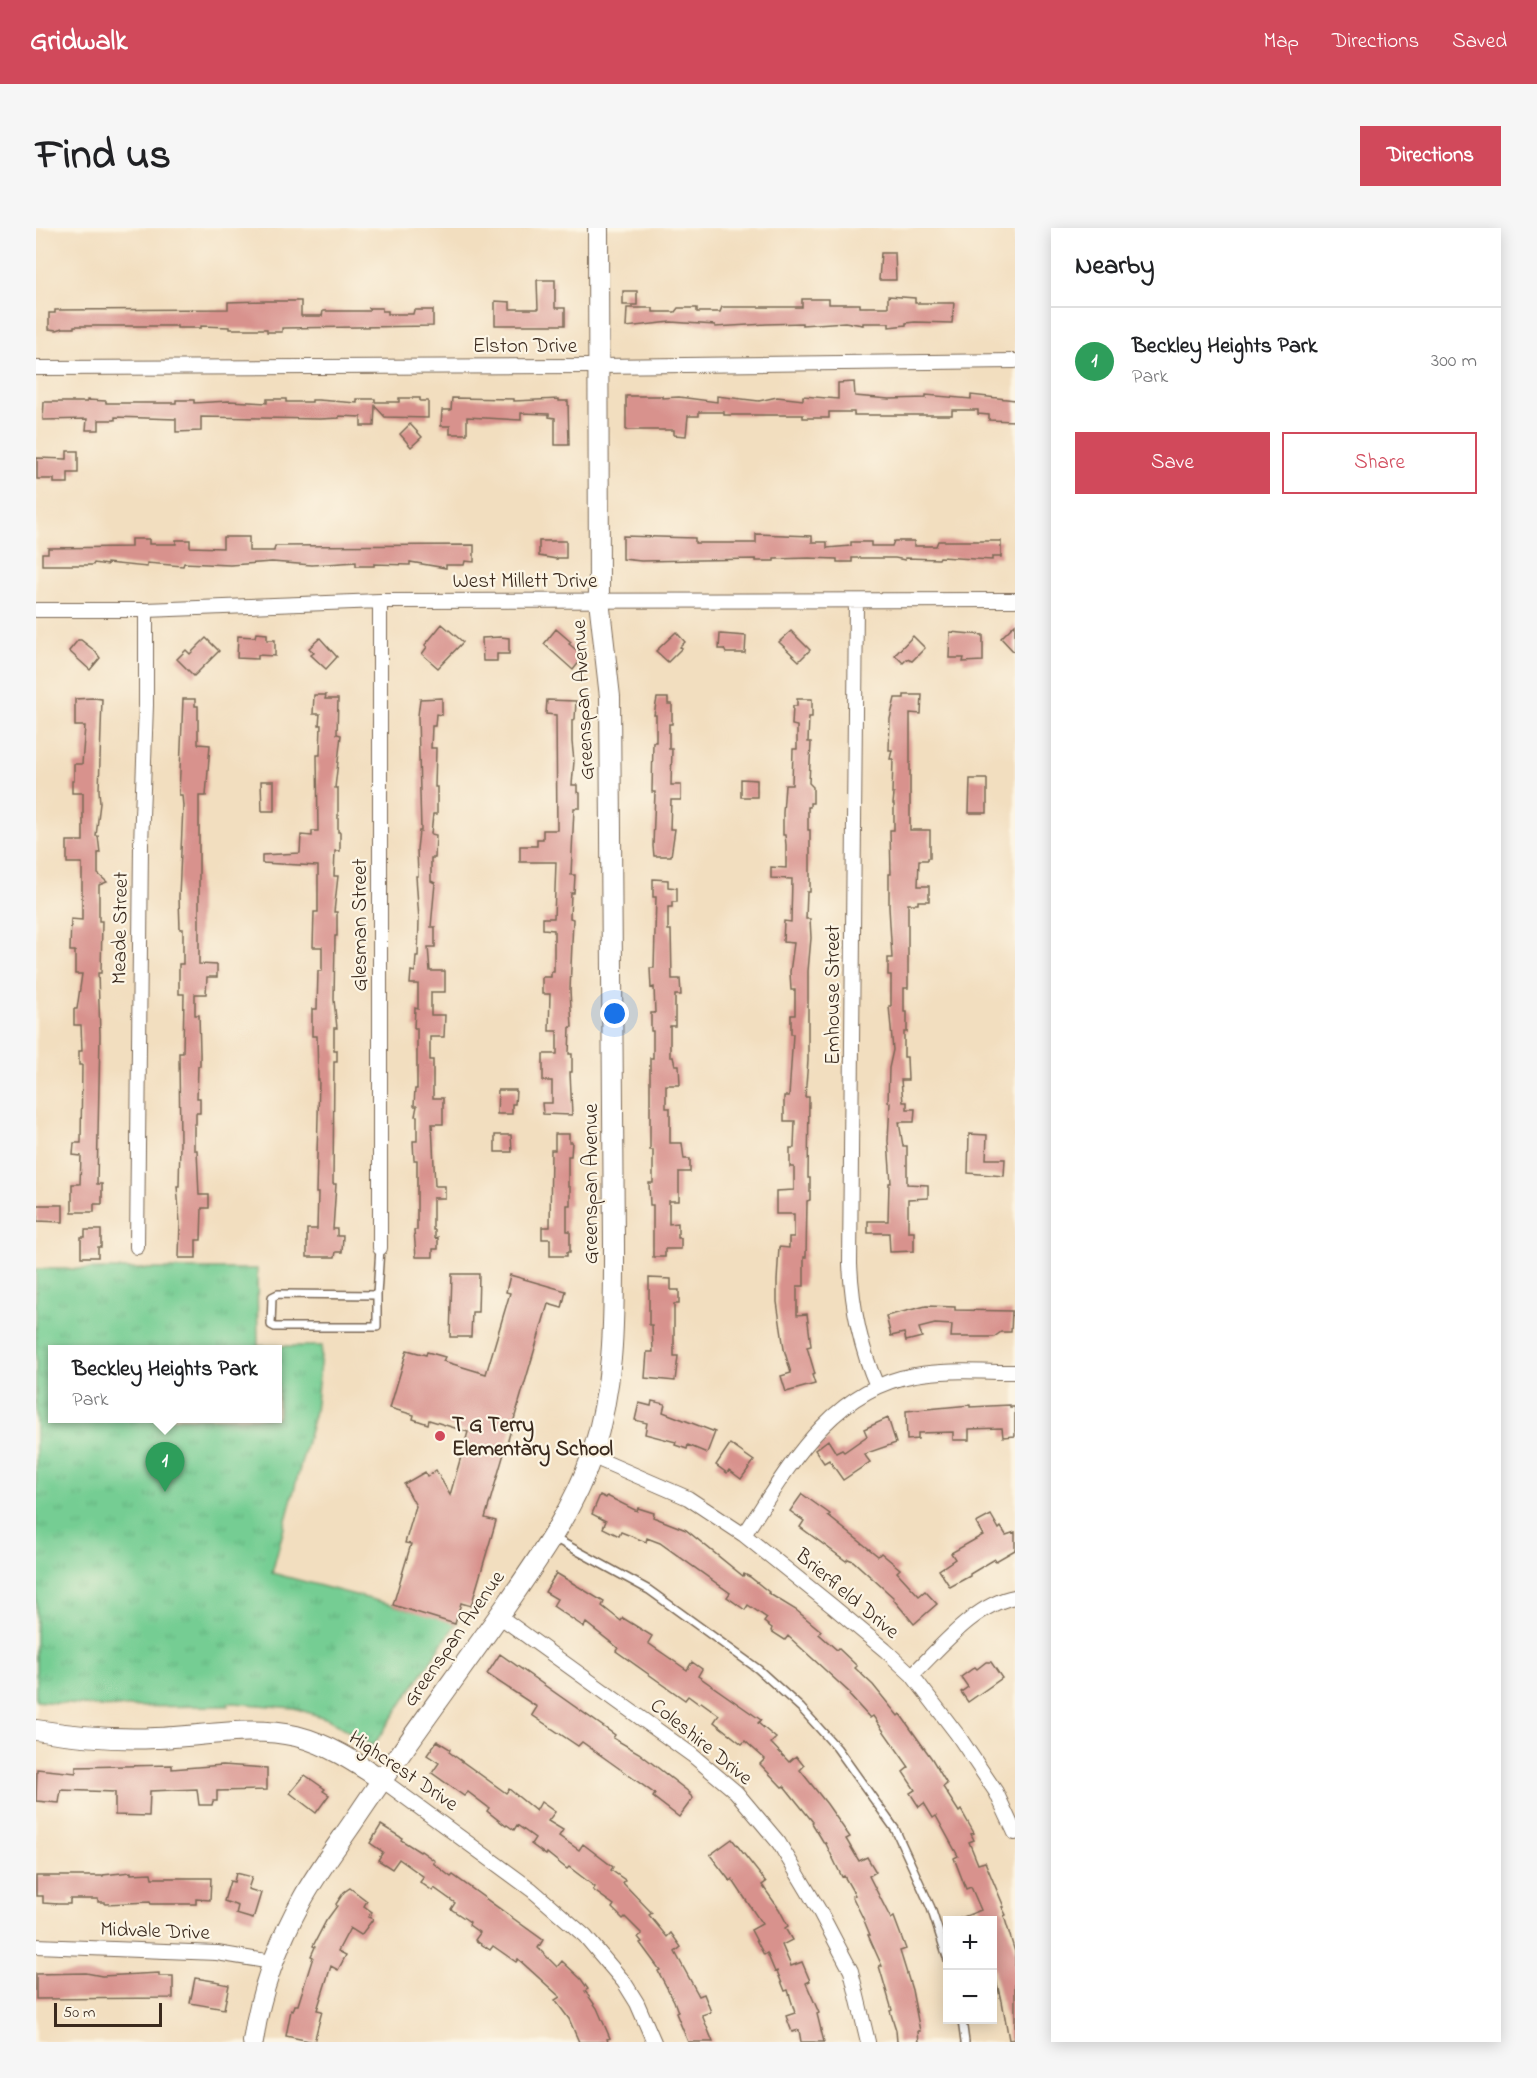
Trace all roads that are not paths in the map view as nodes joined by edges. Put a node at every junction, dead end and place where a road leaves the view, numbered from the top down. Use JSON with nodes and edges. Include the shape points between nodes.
{"nodes":[{"id":1,"x":598,"y":228,"type":"edge"},
{"id":2,"x":1015,"y":361,"type":"edge"},
{"id":3,"x":598,"y":366,"type":"junction"},
{"id":4,"x":36,"y":368,"type":"edge"},
{"id":5,"x":599,"y":600,"type":"junction"},
{"id":6,"x":1015,"y":600,"type":"edge"},
{"id":7,"x":380,"y":601,"type":"junction"},
{"id":8,"x":856,"y":601,"type":"junction"},
{"id":9,"x":36,"y":610,"type":"edge"},
{"id":10,"x":146,"y":610,"type":"junction"},
{"id":11,"x":137,"y":1247,"type":"dead end"},
{"id":12,"x":380,"y":1248,"type":"joint"},
{"id":13,"x":377,"y":1295,"type":"junction"},
{"id":14,"x":1015,"y":1372,"type":"edge"},
{"id":15,"x":877,"y":1386,"type":"junction"},
{"id":16,"x":591,"y":1456,"type":"junction"},
{"id":17,"x":744,"y":1535,"type":"junction"},
{"id":18,"x":552,"y":1537,"type":"junction"},
{"id":19,"x":1015,"y":1597,"type":"edge"},
{"id":20,"x":499,"y":1616,"type":"junction"},
{"id":21,"x":912,"y":1675,"type":"junction"},
{"id":22,"x":36,"y":1730,"type":"edge"},
{"id":23,"x":382,"y":1780,"type":"junction"},
{"id":24,"x":1015,"y":1833,"type":"edge"},
{"id":25,"x":943,"y":1944,"type":"edge"},
{"id":26,"x":36,"y":1946,"type":"edge"},
{"id":27,"x":272,"y":1962,"type":"junction"},
{"id":28,"x":962,"y":2024,"type":"edge"},
{"id":29,"x":248,"y":2042,"type":"edge"},
{"id":30,"x":254,"y":2042,"type":"edge"},
{"id":31,"x":654,"y":2042,"type":"edge"},
{"id":32,"x":868,"y":2042,"type":"edge"},
{"id":33,"x":964,"y":2042,"type":"edge"}],
"edges":[{"from":1,"to":3,"type":"street","name":"Greenspan Avenue"},
{"from":2,"to":3,"type":"street","name":"Elston Drive"},
{"from":3,"to":4,"type":"street","name":"Elston Drive"},
{"from":3,"to":5,"type":"street","name":"Greenspan Avenue"},
{"from":5,"to":7,"type":"street","name":"West Millett Drive"},
{"from":5,"to":8,"type":"street","name":"West Millett Drive"},
{"from":5,"to":16,"type":"street","name":"Greenspan Avenue","via":[[610,697],[614,1329],[606,1403]]},
{"from":6,"to":8,"type":"street","name":"West Millett Drive"},
{"from":7,"to":10,"type":"street","name":"West Millett Drive"},
{"from":7,"to":12,"type":"street","name":"Glesman Street"},
{"from":8,"to":15,"type":"street","name":"Emhouse Street","via":[[850,1264],[860,1334]]},
{"from":9,"to":10,"type":"street","name":"West Millett Drive"},
{"from":10,"to":11,"type":"street","name":"Meade Street"},
{"from":12,"to":13,"type":"lane"},
{"from":13,"to":13,"type":"lane","via":[[278,1294],[272,1297],[271,1324],[377,1328]]},
{"from":14,"to":15,"type":"street","via":[[930,1373]]},
{"from":15,"to":17,"type":"street","via":[[816,1432]]},
{"from":16,"to":17,"type":"street","name":"Brierfield Drive","via":[[688,1498]]},
{"from":16,"to":18,"type":"street","name":"Greenspan Avenue"},
{"from":17,"to":21,"type":"street","name":"Brierfield Drive"},
{"from":18,"to":20,"type":"street","name":"Greenspan Avenue"},
{"from":18,"to":25,"type":"lane","via":[[649,1590],[758,1669],[801,1708],[837,1748],[895,1829],[932,1908]]},
{"from":19,"to":21,"type":"street","via":[[987,1607],[971,1619]]},
{"from":20,"to":23,"type":"street","name":"Greenspan Avenue"},
{"from":20,"to":32,"type":"street","name":"Coleshire Drive","via":[[692,1755],[736,1792],[779,1843],[851,1971]]},
{"from":21,"to":24,"type":"street","name":"Brierfield Drive","via":[[996,1792]]},
{"from":22,"to":23,"type":"street","name":"Highcrest Drive","via":[[93,1737],[155,1738],[212,1732],[272,1732],[326,1747]]},
{"from":23,"to":27,"type":"street","name":"Greenspan Avenue","via":[[304,1896]]},
{"from":23,"to":31,"type":"street","name":"Highcrest Drive","via":[[532,1890],[585,1936],[624,1983]]},
{"from":26,"to":27,"type":"street","name":"Midvale Drive","via":[[217,1953]]},
{"from":27,"to":30,"type":"street","name":"Greenspan Avenue"},
{"from":28,"to":33,"type":"lane"},
{"from":29,"to":30,"type":"lane"}]}
